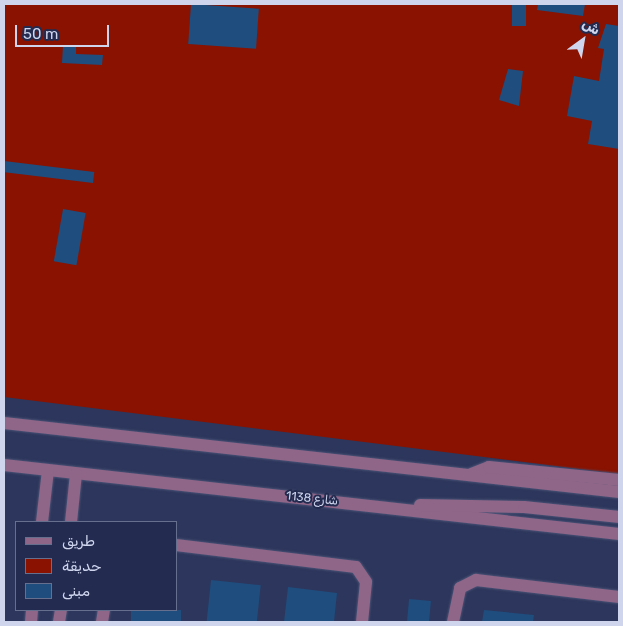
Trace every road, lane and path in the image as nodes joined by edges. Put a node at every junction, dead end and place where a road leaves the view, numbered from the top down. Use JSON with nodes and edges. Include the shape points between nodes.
{"nodes":[{"id":1,"x":4,"y":423,"type":"edge"},
{"id":2,"x":4,"y":465,"type":"edge"},
{"id":3,"x":48,"y":470,"type":"junction"},
{"id":4,"x":76,"y":474,"type":"junction"},
{"id":5,"x":468,"y":476,"type":"junction"},
{"id":6,"x":619,"y":480,"type":"edge"},
{"id":7,"x":619,"y":492,"type":"edge"},
{"id":8,"x":385,"y":507,"type":"junction"},
{"id":9,"x":619,"y":517,"type":"edge"},
{"id":10,"x":42,"y":521,"type":"edge"},
{"id":11,"x":71,"y":521,"type":"edge"},
{"id":12,"x":619,"y":534,"type":"edge"},
{"id":13,"x":178,"y":545,"type":"edge"},
{"id":14,"x":619,"y":597,"type":"edge"},
{"id":15,"x":362,"y":622,"type":"edge"},
{"id":16,"x":453,"y":622,"type":"edge"}],
"edges":[{"from":1,"to":5,"type":"street"},
{"from":2,"to":3,"type":"street","name":"شارع 1138"},
{"from":3,"to":4,"type":"street","name":"شارع 1138"},
{"from":3,"to":10,"type":"street"},
{"from":4,"to":8,"type":"street","name":"شارع 1138"},
{"from":4,"to":11,"type":"street"},
{"from":5,"to":6,"type":"street","via":[[489,467]]},
{"from":5,"to":7,"type":"street"},
{"from":8,"to":9,"type":"street","via":[[524,507]]},
{"from":8,"to":12,"type":"street","name":"شارع 1138"},
{"from":13,"to":15,"type":"street","via":[[356,568],[366,582]]},
{"from":14,"to":16,"type":"street","via":[[476,580],[460,588]]}]}
